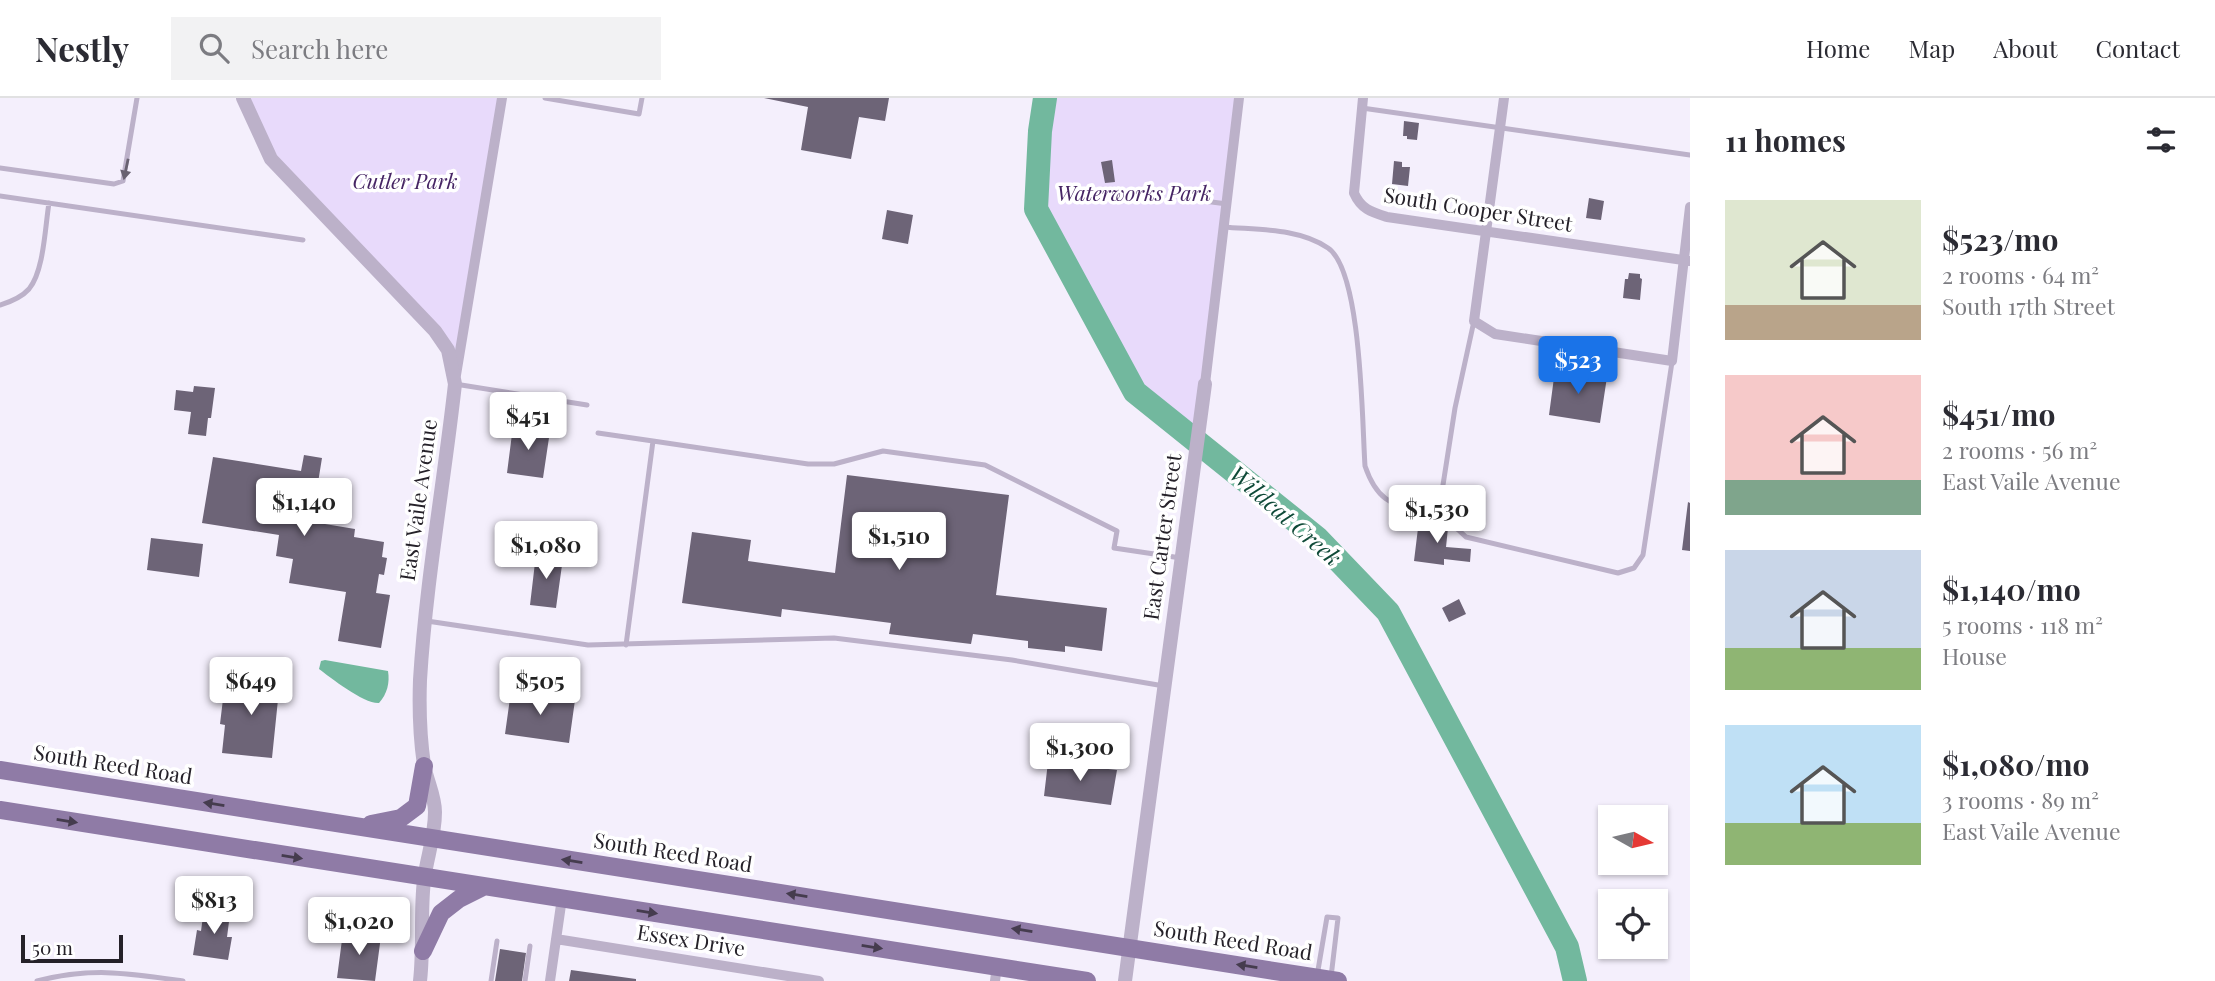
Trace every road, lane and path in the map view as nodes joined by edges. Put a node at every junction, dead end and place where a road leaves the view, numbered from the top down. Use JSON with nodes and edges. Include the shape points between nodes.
{"nodes":[{"id":1,"x":243,"y":98,"type":"edge"},
{"id":2,"x":502,"y":98,"type":"edge"},
{"id":3,"x":545,"y":98,"type":"edge"},
{"id":4,"x":642,"y":98,"type":"edge"},
{"id":5,"x":1239,"y":98,"type":"edge"},
{"id":6,"x":1504,"y":98,"type":"edge"},
{"id":7,"x":137,"y":100,"type":"edge"},
{"id":8,"x":1363,"y":103,"type":"edge"},
{"id":9,"x":1500,"y":129,"type":"junction"},
{"id":10,"x":1690,"y":155,"type":"edge"},
{"id":11,"x":0,"y":168,"type":"edge"},
{"id":12,"x":0,"y":197,"type":"edge"},
{"id":13,"x":1203,"y":201,"type":"dead end"},
{"id":14,"x":49,"y":203,"type":"junction"},
{"id":15,"x":1227,"y":204,"type":"junction"},
{"id":16,"x":1690,"y":207,"type":"edge"},
{"id":17,"x":1224,"y":227,"type":"junction"},
{"id":18,"x":1487,"y":231,"type":"junction"},
{"id":19,"x":303,"y":240,"type":"dead end"},
{"id":20,"x":1687,"y":261,"type":"edge"},
{"id":21,"x":0,"y":305,"type":"edge"},
{"id":22,"x":1474,"y":321,"type":"junction"},
{"id":23,"x":1672,"y":361,"type":"junction"},
{"id":24,"x":455,"y":384,"type":"junction"},
{"id":25,"x":1205,"y":384,"type":"joint"},
{"id":26,"x":587,"y":405,"type":"dead end"},
{"id":27,"x":598,"y":433,"type":"dead end"},
{"id":28,"x":653,"y":441,"type":"junction"},
{"id":29,"x":1438,"y":517,"type":"junction"},
{"id":30,"x":1181,"y":558,"type":"junction"},
{"id":31,"x":425,"y":621,"type":"junction"},
{"id":32,"x":626,"y":645,"type":"junction"},
{"id":33,"x":1164,"y":686,"type":"junction"},
{"id":34,"x":424,"y":766,"type":"junction"},
{"id":35,"x":0,"y":770,"type":"edge"},
{"id":36,"x":0,"y":810,"type":"edge"},
{"id":37,"x":354,"y":826,"type":"junction"},
{"id":38,"x":434,"y":839,"type":"junction"},
{"id":39,"x":424,"y":878,"type":"junction"},
{"id":40,"x":483,"y":887,"type":"junction"},
{"id":41,"x":562,"y":898,"type":"junction"},
{"id":42,"x":556,"y":939,"type":"junction"},
{"id":43,"x":497,"y":941,"type":"dead end"},
{"id":44,"x":530,"y":946,"type":"dead end"},
{"id":45,"x":1129,"y":947,"type":"junction"},
{"id":46,"x":423,"y":951,"type":"junction"},
{"id":47,"x":996,"y":974,"type":"edge"},
{"id":48,"x":1328,"y":979,"type":"edge"},
{"id":49,"x":37,"y":981,"type":"edge"},
{"id":50,"x":183,"y":981,"type":"edge"},
{"id":51,"x":420,"y":981,"type":"edge"},
{"id":52,"x":491,"y":981,"type":"edge"},
{"id":53,"x":525,"y":981,"type":"edge"},
{"id":54,"x":550,"y":981,"type":"edge"},
{"id":55,"x":819,"y":981,"type":"edge"},
{"id":56,"x":1087,"y":981,"type":"edge"},
{"id":57,"x":1125,"y":981,"type":"edge"}],
"edges":[{"from":1,"to":24,"type":"street","name":"East Vaile Avenue","via":[[271,159],[435,331],[448,350]]},
{"from":2,"to":24,"type":"street"},
{"from":3,"to":4,"type":"lane","via":[[639,114]]},
{"from":5,"to":15,"type":"street","name":"East Carter Street"},
{"from":6,"to":9,"type":"street"},
{"from":7,"to":11,"type":"lane","one_way":true,"via":[[123,181],[114,184]]},
{"from":8,"to":9,"type":"lane"},
{"from":8,"to":18,"type":"street","name":"South Cooper Street","via":[[1354,193],[1366,211]]},
{"from":9,"to":10,"type":"lane"},
{"from":9,"to":18,"type":"street"},
{"from":12,"to":14,"type":"lane"},
{"from":13,"to":15,"type":"lane"},
{"from":14,"to":19,"type":"lane"},
{"from":14,"to":21,"type":"lane","via":[[35,279],[27,291]]},
{"from":15,"to":17,"type":"street","name":"East Carter Street"},
{"from":16,"to":20,"type":"street"},
{"from":17,"to":25,"type":"street","name":"East Carter Street"},
{"from":17,"to":29,"type":"lane","via":[[1304,236],[1339,258],[1350,287],[1368,476],[1374,488],[1395,506]]},
{"from":18,"to":20,"type":"street","name":"South Cooper Street"},
{"from":18,"to":22,"type":"street"},
{"from":20,"to":23,"type":"street"},
{"from":22,"to":23,"type":"street","via":[[1495,334],[1518,339]]},
{"from":22,"to":29,"type":"lane"},
{"from":23,"to":29,"type":"lane","via":[[1643,555],[1634,568],[1618,573],[1466,537]]},
{"from":24,"to":26,"type":"lane"},
{"from":24,"to":31,"type":"street","name":"East Vaile Avenue"},
{"from":25,"to":30,"type":"street","name":"East Carter Street"},
{"from":27,"to":28,"type":"lane"},
{"from":28,"to":30,"type":"lane","via":[[808,464],[834,464],[883,451],[985,465],[1117,531],[1114,548]]},
{"from":28,"to":32,"type":"lane"},
{"from":30,"to":33,"type":"street","name":"East Carter Street"},
{"from":31,"to":32,"type":"lane","via":[[588,645]]},
{"from":31,"to":34,"type":"street","name":"East Vaile Avenue","via":[[420,682]]},
{"from":32,"to":33,"type":"lane","via":[[834,638],[1012,660]]},
{"from":33,"to":45,"type":"street","name":"East Carter Street"},
{"from":34,"to":37,"type":"main road","via":[[416,806],[401,818]]},
{"from":34,"to":38,"type":"street","name":"East Vaile Avenue","via":[[435,809]]},
{"from":37,"to":35,"type":"main road","name":"South Reed Road","one_way":true},
{"from":36,"to":39,"type":"main road","one_way":true},
{"from":37,"to":38,"type":"main road","name":"South Reed Road"},
{"from":38,"to":39,"type":"street","name":"East Vaile Avenue"},
{"from":45,"to":38,"type":"main road","name":"South Reed Road","one_way":true},
{"from":39,"to":40,"type":"main road"},
{"from":39,"to":46,"type":"street","name":"East Vaile Avenue"},
{"from":40,"to":41,"type":"main road"},
{"from":40,"to":46,"type":"main road","via":[[441,913]]},
{"from":41,"to":42,"type":"street"},
{"from":41,"to":47,"type":"main road","one_way":true},
{"from":42,"to":54,"type":"street"},
{"from":42,"to":55,"type":"street","name":"Essex Drive"},
{"from":43,"to":52,"type":"lane"},
{"from":44,"to":53,"type":"lane"},
{"from":48,"to":45,"type":"main road","name":"South Reed Road","one_way":true},
{"from":45,"to":57,"type":"street","name":"East Carter Street"},
{"from":46,"to":51,"type":"street","name":"East Vaile Avenue"},
{"from":47,"to":56,"type":"main road"},
{"from":48,"to":48,"type":"lane","via":[[1338,918],[1326,917]]},
{"from":49,"to":50,"type":"lane","via":[[114,971]]}]}
